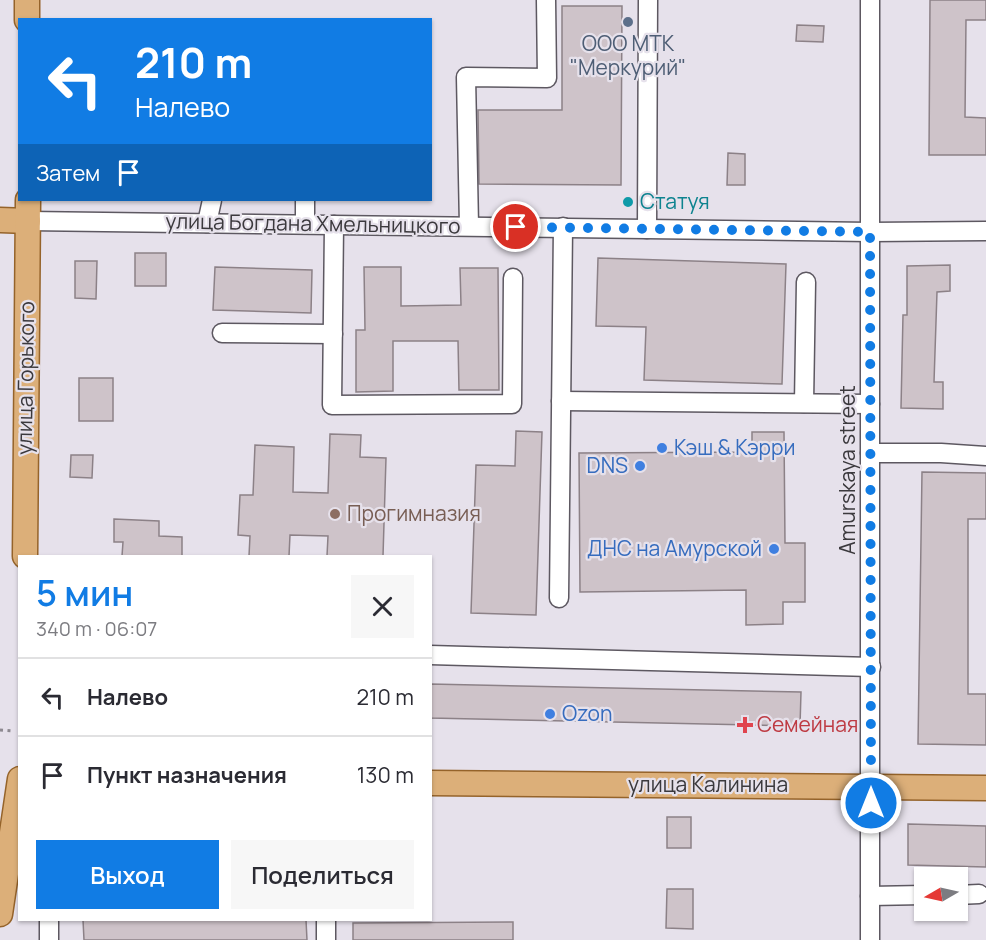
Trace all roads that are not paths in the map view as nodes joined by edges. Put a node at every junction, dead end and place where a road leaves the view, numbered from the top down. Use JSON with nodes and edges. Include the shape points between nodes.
{"nodes":[{"id":1,"x":27,"y":0,"type":"edge"},
{"id":2,"x":546,"y":0,"type":"edge"},
{"id":3,"x":648,"y":0,"type":"edge"},
{"id":4,"x":870,"y":0,"type":"edge"},
{"id":5,"x":27,"y":18,"type":"edge"},
{"id":6,"x":212,"y":201,"type":"edge"},
{"id":7,"x":305,"y":201,"type":"edge"},
{"id":8,"x":28,"y":210,"type":"edge"},
{"id":9,"x":0,"y":220,"type":"edge"},
{"id":10,"x":207,"y":223,"type":"junction"},
{"id":11,"x":305,"y":224,"type":"junction"},
{"id":12,"x":334,"y":225,"type":"junction"},
{"id":13,"x":470,"y":226,"type":"junction"},
{"id":14,"x":563,"y":227,"type":"junction"},
{"id":15,"x":647,"y":229,"type":"junction"},
{"id":16,"x":986,"y":231,"type":"edge"},
{"id":17,"x":870,"y":232,"type":"junction"},
{"id":18,"x":513,"y":278,"type":"dead end"},
{"id":19,"x":806,"y":282,"type":"dead end"},
{"id":20,"x":222,"y":333,"type":"dead end"},
{"id":21,"x":333,"y":334,"type":"junction"},
{"id":22,"x":561,"y":400,"type":"junction"},
{"id":23,"x":804,"y":404,"type":"junction"},
{"id":24,"x":870,"y":404,"type":"junction"},
{"id":25,"x":870,"y":453,"type":"junction"},
{"id":26,"x":986,"y":456,"type":"edge"},
{"id":27,"x":25,"y":555,"type":"edge"},
{"id":28,"x":559,"y":598,"type":"dead end"},
{"id":29,"x":432,"y":655,"type":"edge"},
{"id":30,"x":871,"y":668,"type":"junction"},
{"id":31,"x":0,"y":773,"type":"edge"},
{"id":32,"x":18,"y":773,"type":"edge"},
{"id":33,"x":432,"y":783,"type":"edge"},
{"id":34,"x":871,"y":785,"type":"junction"},
{"id":35,"x":986,"y":788,"type":"edge"},
{"id":36,"x":18,"y":792,"type":"edge"},
{"id":37,"x":968,"y":894,"type":"edge"},
{"id":38,"x":979,"y":894,"type":"dead end"},
{"id":39,"x":914,"y":895,"type":"edge"},
{"id":40,"x":870,"y":896,"type":"junction"},
{"id":41,"x":0,"y":914,"type":"edge"},
{"id":42,"x":48,"y":921,"type":"edge"},
{"id":43,"x":326,"y":921,"type":"edge"},
{"id":44,"x":49,"y":940,"type":"edge"},
{"id":45,"x":326,"y":940,"type":"edge"},
{"id":46,"x":870,"y":940,"type":"edge"}],
"edges":[{"from":1,"to":5,"type":"main road"},
{"from":2,"to":13,"type":"street","via":[[547,78],[466,77]]},
{"from":3,"to":15,"type":"street"},
{"from":4,"to":17,"type":"street","name":"Amurskaya street"},
{"from":6,"to":10,"type":"street"},
{"from":7,"to":11,"type":"street"},
{"from":8,"to":9,"type":"main road","name":"улица Богдана Хмельницкого"},
{"from":8,"to":10,"type":"street","name":"улица Богдана Хмельницкого"},
{"from":8,"to":27,"type":"main road","name":"улица Горького"},
{"from":10,"to":11,"type":"street","name":"улица Богдана Хмельницкого"},
{"from":11,"to":12,"type":"street","name":"улица Богдана Хмельницкого"},
{"from":12,"to":13,"type":"street","name":"улица Богдана Хмельницкого"},
{"from":12,"to":21,"type":"street"},
{"from":13,"to":14,"type":"street","name":"улица Богдана Хмельницкого"},
{"from":14,"to":15,"type":"street","name":"улица Богдана Хмельницкого"},
{"from":14,"to":22,"type":"street"},
{"from":15,"to":17,"type":"street","name":"улица Богдана Хмельницкого"},
{"from":16,"to":17,"type":"street","name":"улица Богдана Хмельницкого"},
{"from":17,"to":24,"type":"street","name":"Amurskaya street"},
{"from":18,"to":21,"type":"street","via":[[512,404],[332,405]]},
{"from":19,"to":23,"type":"street"},
{"from":20,"to":21,"type":"street"},
{"from":22,"to":23,"type":"street"},
{"from":22,"to":28,"type":"street"},
{"from":23,"to":24,"type":"street"},
{"from":24,"to":25,"type":"street","name":"Amurskaya street"},
{"from":25,"to":26,"type":"street"},
{"from":25,"to":30,"type":"street","name":"Amurskaya street"},
{"from":29,"to":30,"type":"street"},
{"from":30,"to":34,"type":"street","name":"Amurskaya street"},
{"from":31,"to":32,"type":"main road"},
{"from":33,"to":34,"type":"main road","name":"улица Калинина"},
{"from":34,"to":35,"type":"main road","name":"улица Калинина"},
{"from":34,"to":40,"type":"street","name":"Amurskaya street"},
{"from":36,"to":41,"type":"main road"},
{"from":37,"to":38,"type":"street"},
{"from":39,"to":40,"type":"street"},
{"from":40,"to":46,"type":"street","name":"Amurskaya street"},
{"from":42,"to":44,"type":"street"},
{"from":43,"to":45,"type":"street"}]}
